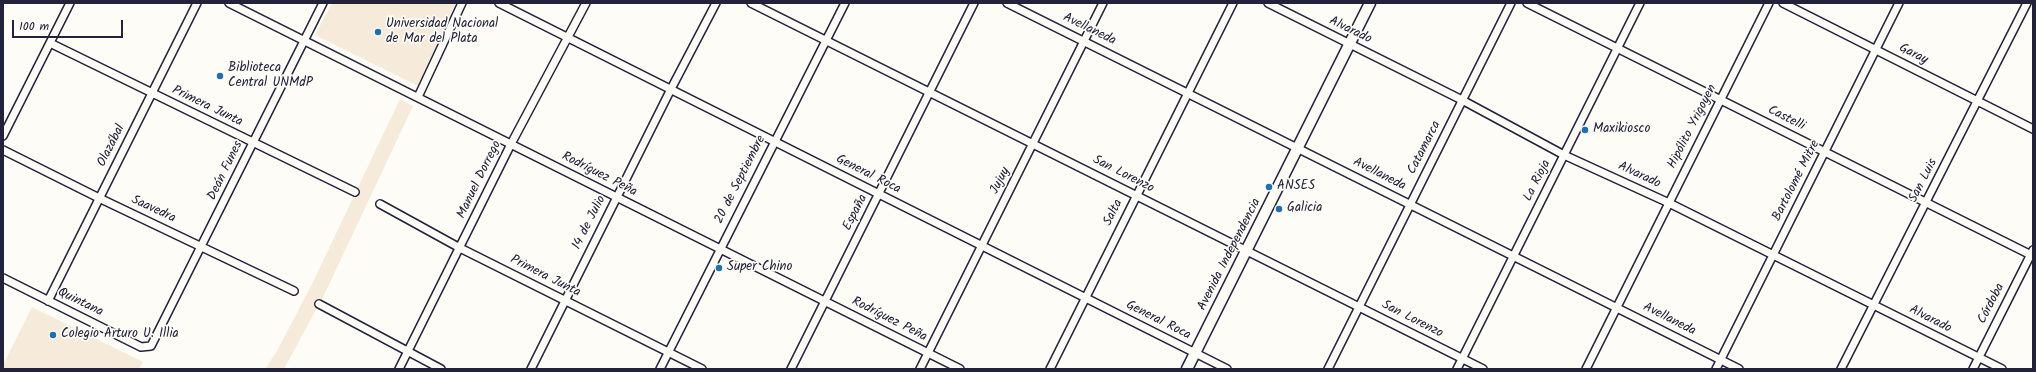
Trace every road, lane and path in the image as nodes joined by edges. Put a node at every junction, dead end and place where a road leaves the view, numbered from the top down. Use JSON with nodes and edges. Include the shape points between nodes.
{"nodes":[{"id":1,"x":70,"y":3,"type":"edge"},
{"id":2,"x":197,"y":3,"type":"edge"},
{"id":3,"x":229,"y":3,"type":"edge"},
{"id":4,"x":323,"y":3,"type":"edge"},
{"id":5,"x":462,"y":3,"type":"edge"},
{"id":6,"x":499,"y":3,"type":"edge"},
{"id":7,"x":586,"y":3,"type":"edge"},
{"id":8,"x":716,"y":3,"type":"edge"},
{"id":9,"x":751,"y":3,"type":"edge"},
{"id":10,"x":845,"y":3,"type":"edge"},
{"id":11,"x":974,"y":3,"type":"edge"},
{"id":12,"x":1007,"y":3,"type":"edge"},
{"id":13,"x":1103,"y":3,"type":"edge"},
{"id":14,"x":1233,"y":3,"type":"edge"},
{"id":15,"x":1268,"y":3,"type":"edge"},
{"id":16,"x":1370,"y":3,"type":"edge"},
{"id":17,"x":1511,"y":3,"type":"edge"},
{"id":18,"x":1527,"y":3,"type":"edge"},
{"id":19,"x":1640,"y":3,"type":"edge"},
{"id":20,"x":1769,"y":3,"type":"edge"},
{"id":21,"x":1783,"y":3,"type":"edge"},
{"id":22,"x":1899,"y":3,"type":"edge"},
{"id":23,"x":2027,"y":3,"type":"edge"},
{"id":24,"x":568,"y":38,"type":"junction"},
{"id":25,"x":826,"y":40,"type":"junction"},
{"id":26,"x":304,"y":41,"type":"junction"},
{"id":27,"x":1084,"y":41,"type":"junction"},
{"id":28,"x":50,"y":43,"type":"junction"},
{"id":29,"x":1350,"y":44,"type":"junction"},
{"id":30,"x":1618,"y":48,"type":"junction"},
{"id":31,"x":1876,"y":50,"type":"junction"},
{"id":32,"x":671,"y":89,"type":"junction"},
{"id":33,"x":930,"y":92,"type":"junction"},
{"id":34,"x":152,"y":93,"type":"junction"},
{"id":35,"x":1188,"y":93,"type":"junction"},
{"id":36,"x":418,"y":97,"type":"junction"},
{"id":37,"x":1462,"y":100,"type":"junction"},
{"id":38,"x":1720,"y":100,"type":"junction"},
{"id":39,"x":1978,"y":101,"type":"junction"},
{"id":40,"x":2033,"y":129,"type":"edge"},
{"id":41,"x":3,"y":136,"type":"edge"},
{"id":42,"x":774,"y":141,"type":"junction"},
{"id":43,"x":254,"y":143,"type":"junction"},
{"id":44,"x":1033,"y":143,"type":"junction"},
{"id":45,"x":511,"y":144,"type":"junction"},
{"id":46,"x":1299,"y":148,"type":"junction"},
{"id":47,"x":3,"y":150,"type":"edge"},
{"id":48,"x":1824,"y":152,"type":"junction"},
{"id":49,"x":1564,"y":155,"type":"junction"},
{"id":50,"x":355,"y":192,"type":"dead end"},
{"id":51,"x":879,"y":194,"type":"junction"},
{"id":52,"x":1137,"y":195,"type":"junction"},
{"id":53,"x":617,"y":197,"type":"junction"},
{"id":54,"x":99,"y":198,"type":"junction"},
{"id":55,"x":1669,"y":203,"type":"junction"},
{"id":56,"x":1926,"y":203,"type":"junction"},
{"id":57,"x":380,"y":204,"type":"dead end"},
{"id":58,"x":1410,"y":204,"type":"junction"},
{"id":59,"x":202,"y":246,"type":"junction"},
{"id":60,"x":982,"y":246,"type":"junction"},
{"id":61,"x":460,"y":248,"type":"junction"},
{"id":62,"x":720,"y":249,"type":"junction"},
{"id":63,"x":1246,"y":251,"type":"junction"},
{"id":64,"x":2032,"y":254,"type":"edge"},
{"id":65,"x":1773,"y":255,"type":"junction"},
{"id":66,"x":1514,"y":256,"type":"junction"},
{"id":67,"x":3,"y":278,"type":"edge"},
{"id":68,"x":294,"y":290,"type":"dead end"},
{"id":69,"x":1086,"y":298,"type":"junction"},
{"id":70,"x":48,"y":301,"type":"junction"},
{"id":71,"x":565,"y":301,"type":"junction"},
{"id":72,"x":825,"y":302,"type":"junction"},
{"id":73,"x":319,"y":304,"type":"dead end"},
{"id":74,"x":1873,"y":304,"type":"junction"},
{"id":75,"x":1359,"y":307,"type":"junction"},
{"id":76,"x":1617,"y":307,"type":"junction"},
{"id":77,"x":148,"y":347,"type":"joint"},
{"id":78,"x":408,"y":352,"type":"junction"},
{"id":79,"x":668,"y":352,"type":"junction"},
{"id":80,"x":928,"y":353,"type":"junction"},
{"id":81,"x":1195,"y":353,"type":"junction"},
{"id":82,"x":1462,"y":358,"type":"junction"},
{"id":83,"x":1979,"y":358,"type":"junction"},
{"id":84,"x":1720,"y":360,"type":"junction"},
{"id":85,"x":399,"y":369,"type":"edge"},
{"id":86,"x":441,"y":369,"type":"edge"},
{"id":87,"x":531,"y":369,"type":"edge"},
{"id":88,"x":660,"y":369,"type":"edge"},
{"id":89,"x":702,"y":369,"type":"edge"},
{"id":90,"x":791,"y":369,"type":"edge"},
{"id":91,"x":920,"y":369,"type":"edge"},
{"id":92,"x":960,"y":369,"type":"edge"},
{"id":93,"x":1050,"y":369,"type":"edge"},
{"id":94,"x":1187,"y":369,"type":"edge"},
{"id":95,"x":1227,"y":369,"type":"edge"},
{"id":96,"x":1328,"y":369,"type":"edge"},
{"id":97,"x":1457,"y":369,"type":"edge"},
{"id":98,"x":1483,"y":369,"type":"edge"},
{"id":99,"x":1586,"y":369,"type":"edge"},
{"id":100,"x":1716,"y":369,"type":"edge"},
{"id":101,"x":1740,"y":369,"type":"edge"},
{"id":102,"x":1841,"y":369,"type":"edge"},
{"id":103,"x":1973,"y":369,"type":"edge"},
{"id":104,"x":2002,"y":369,"type":"edge"}],
"edges":[{"from":1,"to":28,"type":"street"},
{"from":2,"to":34,"type":"street","name":"Olazábal"},
{"from":3,"to":26,"type":"street","name":"Rodríguez Peña"},
{"from":4,"to":26,"type":"street","name":"Deán Funes"},
{"from":5,"to":36,"type":"street"},
{"from":6,"to":24,"type":"street","name":"General Roca"},
{"from":7,"to":24,"type":"street","name":"Manuel Dorrego"},
{"from":8,"to":32,"type":"street","name":"14 de Julio"},
{"from":9,"to":25,"type":"street","name":"San Lorenzo"},
{"from":10,"to":25,"type":"street","name":"20 de Septiembre"},
{"from":11,"to":33,"type":"street","name":"España"},
{"from":12,"to":27,"type":"street","name":"Avellaneda"},
{"from":13,"to":27,"type":"street","name":"Jujuy"},
{"from":14,"to":35,"type":"street","name":"Salta"},
{"from":15,"to":29,"type":"street","name":"Alvarado"},
{"from":16,"to":29,"type":"main road","name":"Avenida Independencia"},
{"from":17,"to":37,"type":"street","name":"Catamarca"},
{"from":18,"to":30,"type":"street","name":"Castelli"},
{"from":19,"to":30,"type":"street","name":"La Rioja"},
{"from":20,"to":38,"type":"street","name":"Hipólito Yrigoyen"},
{"from":21,"to":31,"type":"street","name":"Garay"},
{"from":22,"to":31,"type":"street","name":"Bartolomé Mitre"},
{"from":23,"to":39,"type":"street","name":"San Luis"},
{"from":24,"to":32,"type":"street","name":"General Roca"},
{"from":24,"to":45,"type":"street","name":"Manuel Dorrego"},
{"from":25,"to":33,"type":"street","name":"San Lorenzo"},
{"from":25,"to":42,"type":"street","name":"20 de Septiembre"},
{"from":26,"to":36,"type":"street","name":"Rodríguez Peña"},
{"from":26,"to":43,"type":"street","name":"Deán Funes"},
{"from":27,"to":35,"type":"street","name":"Avellaneda"},
{"from":27,"to":44,"type":"street","name":"Jujuy"},
{"from":28,"to":34,"type":"street","name":"Primera Junta"},
{"from":28,"to":41,"type":"street"},
{"from":29,"to":37,"type":"street","name":"Alvarado"},
{"from":29,"to":46,"type":"main road","name":"Avenida Independencia"},
{"from":30,"to":38,"type":"street","name":"Castelli"},
{"from":30,"to":49,"type":"street","name":"La Rioja"},
{"from":31,"to":39,"type":"street","name":"Garay"},
{"from":31,"to":48,"type":"street","name":"Bartolomé Mitre"},
{"from":32,"to":42,"type":"street","name":"General Roca"},
{"from":32,"to":53,"type":"street","name":"14 de Julio"},
{"from":33,"to":44,"type":"street","name":"San Lorenzo"},
{"from":33,"to":51,"type":"street","name":"España"},
{"from":34,"to":43,"type":"street","name":"Primera Junta"},
{"from":34,"to":54,"type":"street","name":"Olazábal"},
{"from":35,"to":46,"type":"street","name":"Avellaneda"},
{"from":35,"to":52,"type":"street","name":"Salta"},
{"from":36,"to":45,"type":"street","name":"Rodríguez Peña"},
{"from":37,"to":49,"type":"street","name":"Alvarado"},
{"from":37,"to":58,"type":"street","name":"Catamarca"},
{"from":38,"to":48,"type":"street","name":"Castelli"},
{"from":38,"to":55,"type":"street","name":"Hipólito Yrigoyen"},
{"from":39,"to":40,"type":"street","name":"Garay"},
{"from":39,"to":56,"type":"street","name":"San Luis"},
{"from":42,"to":51,"type":"street","name":"General Roca"},
{"from":42,"to":62,"type":"street","name":"20 de Septiembre"},
{"from":43,"to":50,"type":"street","name":"Primera Junta"},
{"from":43,"to":59,"type":"street","name":"Deán Funes"},
{"from":44,"to":52,"type":"street","name":"San Lorenzo"},
{"from":44,"to":60,"type":"street","name":"Jujuy"},
{"from":45,"to":53,"type":"street","name":"Rodríguez Peña"},
{"from":45,"to":61,"type":"street","name":"Manuel Dorrego"},
{"from":46,"to":58,"type":"street","name":"Avellaneda"},
{"from":46,"to":63,"type":"main road","name":"Avenida Independencia"},
{"from":47,"to":54,"type":"street","name":"Saavedra"},
{"from":48,"to":56,"type":"street","name":"Castelli"},
{"from":48,"to":65,"type":"street","name":"Bartolomé Mitre"},
{"from":49,"to":55,"type":"street","name":"Alvarado"},
{"from":49,"to":66,"type":"street","name":"La Rioja"},
{"from":51,"to":60,"type":"street","name":"General Roca"},
{"from":51,"to":72,"type":"street","name":"España"},
{"from":52,"to":63,"type":"street","name":"San Lorenzo"},
{"from":52,"to":69,"type":"street","name":"Salta"},
{"from":53,"to":62,"type":"street","name":"Rodríguez Peña"},
{"from":53,"to":71,"type":"street","name":"14 de Julio"},
{"from":54,"to":59,"type":"street","name":"Saavedra"},
{"from":54,"to":70,"type":"street","name":"Olazábal"},
{"from":55,"to":65,"type":"street","name":"Alvarado"},
{"from":55,"to":76,"type":"street","name":"Hipólito Yrigoyen"},
{"from":56,"to":64,"type":"street","name":"Castelli"},
{"from":56,"to":74,"type":"street","name":"San Luis"},
{"from":57,"to":61,"type":"street","name":"Primera Junta"},
{"from":58,"to":66,"type":"street","name":"Avellaneda"},
{"from":58,"to":75,"type":"street","name":"Catamarca"},
{"from":59,"to":68,"type":"street","name":"Saavedra"},
{"from":59,"to":77,"type":"street","name":"Deán Funes","via":[[153,343]]},
{"from":60,"to":69,"type":"street","name":"General Roca"},
{"from":60,"to":80,"type":"street","name":"Jujuy"},
{"from":61,"to":71,"type":"street","name":"Primera Junta"},
{"from":61,"to":78,"type":"street","name":"Manuel Dorrego"},
{"from":62,"to":72,"type":"street","name":"Rodríguez Peña"},
{"from":62,"to":79,"type":"street","name":"20 de Septiembre"},
{"from":63,"to":75,"type":"street","name":"San Lorenzo"},
{"from":63,"to":81,"type":"main road","name":"Avenida Independencia"},
{"from":64,"to":83,"type":"street","name":"Córdoba"},
{"from":65,"to":74,"type":"street","name":"Alvarado"},
{"from":65,"to":84,"type":"street","name":"Bartolomé Mitre"},
{"from":66,"to":76,"type":"street","name":"Avellaneda"},
{"from":66,"to":82,"type":"street","name":"La Rioja"},
{"from":67,"to":70,"type":"street","name":"Quintana"},
{"from":69,"to":81,"type":"street","name":"General Roca"},
{"from":69,"to":93,"type":"street","name":"Salta"},
{"from":70,"to":77,"type":"street","name":"Quintana","via":[[141,346]]},
{"from":71,"to":79,"type":"street","name":"Primera Junta"},
{"from":71,"to":87,"type":"street","name":"14 de Julio"},
{"from":72,"to":80,"type":"street","name":"Rodríguez Peña"},
{"from":72,"to":90,"type":"street","name":"España"},
{"from":73,"to":78,"type":"street"},
{"from":74,"to":83,"type":"street","name":"Alvarado"},
{"from":74,"to":102,"type":"street","name":"San Luis"},
{"from":75,"to":82,"type":"street","name":"San Lorenzo"},
{"from":75,"to":96,"type":"street","name":"Catamarca"},
{"from":76,"to":84,"type":"street","name":"Avellaneda"},
{"from":76,"to":99,"type":"street","name":"Hipólito Yrigoyen"},
{"from":78,"to":85,"type":"street","name":"Manuel Dorrego"},
{"from":78,"to":86,"type":"street"},
{"from":79,"to":88,"type":"street","name":"20 de Septiembre"},
{"from":79,"to":89,"type":"street","name":"Primera Junta"},
{"from":80,"to":91,"type":"street","name":"Jujuy"},
{"from":80,"to":92,"type":"street","name":"Rodríguez Peña"},
{"from":81,"to":94,"type":"main road","name":"Avenida Independencia"},
{"from":81,"to":95,"type":"street","name":"General Roca"},
{"from":82,"to":97,"type":"street","name":"La Rioja"},
{"from":82,"to":98,"type":"street","name":"San Lorenzo"},
{"from":83,"to":103,"type":"street","name":"Córdoba"},
{"from":83,"to":104,"type":"street","name":"Alvarado"},
{"from":84,"to":100,"type":"street","name":"Bartolomé Mitre"},
{"from":84,"to":101,"type":"street","name":"Avellaneda"}]}
